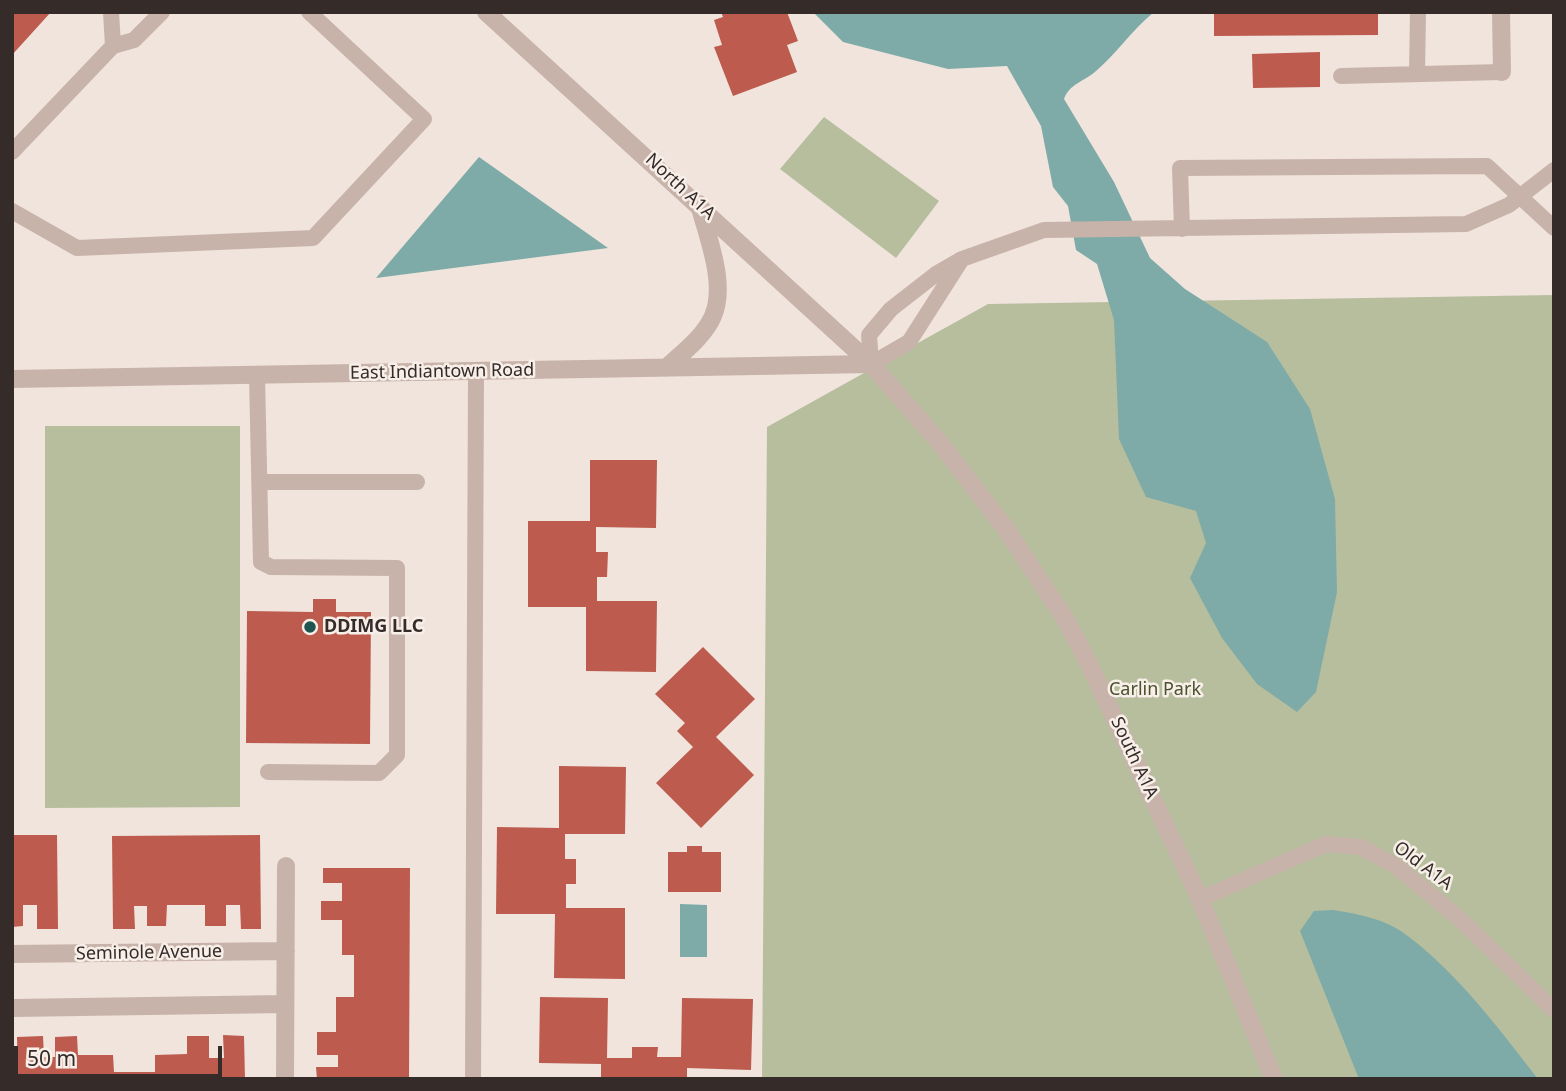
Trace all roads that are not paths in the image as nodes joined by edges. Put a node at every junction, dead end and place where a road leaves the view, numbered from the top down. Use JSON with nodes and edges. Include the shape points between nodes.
{"nodes":[{"id":1,"x":111,"y":12,"type":"edge"},
{"id":2,"x":162,"y":12,"type":"edge"},
{"id":3,"x":309,"y":12,"type":"edge"},
{"id":4,"x":486,"y":12,"type":"edge"},
{"id":5,"x":1418,"y":12,"type":"edge"},
{"id":6,"x":1501,"y":12,"type":"edge"},
{"id":7,"x":113,"y":46,"type":"junction"},
{"id":8,"x":1502,"y":72,"type":"joint"},
{"id":9,"x":1417,"y":74,"type":"junction"},
{"id":10,"x":1341,"y":76,"type":"dead end"},
{"id":11,"x":12,"y":152,"type":"edge"},
{"id":12,"x":1554,"y":170,"type":"edge"},
{"id":13,"x":1521,"y":196,"type":"junction"},
{"id":14,"x":699,"y":204,"type":"junction"},
{"id":15,"x":12,"y":211,"type":"edge"},
{"id":16,"x":1554,"y":228,"type":"edge"},
{"id":17,"x":1182,"y":229,"type":"junction"},
{"id":18,"x":962,"y":259,"type":"junction"},
{"id":19,"x":871,"y":364,"type":"junction"},
{"id":20,"x":666,"y":368,"type":"junction"},
{"id":21,"x":476,"y":371,"type":"junction"},
{"id":22,"x":257,"y":375,"type":"junction"},
{"id":23,"x":12,"y":379,"type":"edge"},
{"id":24,"x":260,"y":482,"type":"junction"},
{"id":25,"x":417,"y":482,"type":"dead end"},
{"id":26,"x":268,"y":772,"type":"dead end"},
{"id":27,"x":286,"y":866,"type":"dead end"},
{"id":28,"x":1200,"y":898,"type":"junction"},
{"id":29,"x":286,"y":951,"type":"junction"},
{"id":30,"x":12,"y":954,"type":"edge"},
{"id":31,"x":285,"y":1004,"type":"junction"},
{"id":32,"x":12,"y":1008,"type":"edge"},
{"id":33,"x":1554,"y":1010,"type":"edge"},
{"id":34,"x":285,"y":1079,"type":"edge"},
{"id":35,"x":473,"y":1079,"type":"edge"},
{"id":36,"x":1274,"y":1079,"type":"edge"}],
"edges":[{"from":1,"to":7,"type":"lane"},
{"from":2,"to":7,"type":"lane","via":[[134,40]]},
{"from":3,"to":15,"type":"lane","via":[[424,119],[313,237],[77,248]]},
{"from":4,"to":14,"type":"street","name":"North A1A"},
{"from":5,"to":9,"type":"lane"},
{"from":6,"to":8,"type":"street"},
{"from":7,"to":11,"type":"lane"},
{"from":8,"to":9,"type":"lane"},
{"from":9,"to":10,"type":"lane"},
{"from":12,"to":13,"type":"lane"},
{"from":13,"to":16,"type":"lane"},
{"from":13,"to":17,"type":"lane","via":[[1466,224]]},
{"from":13,"to":17,"type":"lane","via":[[1487,166],[1180,168]]},
{"from":14,"to":19,"type":"street","name":"North A1A"},
{"from":14,"to":20,"type":"street","via":[[715,268],[713,315],[697,339]]},
{"from":17,"to":18,"type":"lane","via":[[1044,230]]},
{"from":18,"to":19,"type":"lane","via":[[909,342]]},
{"from":18,"to":19,"type":"lane","via":[[891,309],[869,335]]},
{"from":19,"to":20,"type":"street","name":"East Indiantown Road"},
{"from":19,"to":28,"type":"street","name":"South A1A","via":[[998,519],[1066,621]]},
{"from":20,"to":21,"type":"street","name":"East Indiantown Road"},
{"from":21,"to":22,"type":"street","name":"East Indiantown Road"},
{"from":21,"to":35,"type":"lane"},
{"from":22,"to":23,"type":"street","name":"East Indiantown Road"},
{"from":22,"to":24,"type":"lane"},
{"from":24,"to":25,"type":"lane"},
{"from":24,"to":26,"type":"lane","via":[[261,562],[271,567],[397,568],[397,755],[379,773]]},
{"from":27,"to":29,"type":"street"},
{"from":28,"to":33,"type":"lane","name":"Old A1A","via":[[1326,844],[1361,847],[1396,866],[1461,920]]},
{"from":28,"to":36,"type":"street","name":"South A1A"},
{"from":29,"to":30,"type":"street","name":"Seminole Avenue"},
{"from":29,"to":31,"type":"street"},
{"from":31,"to":32,"type":"street"},
{"from":31,"to":34,"type":"street"}]}
